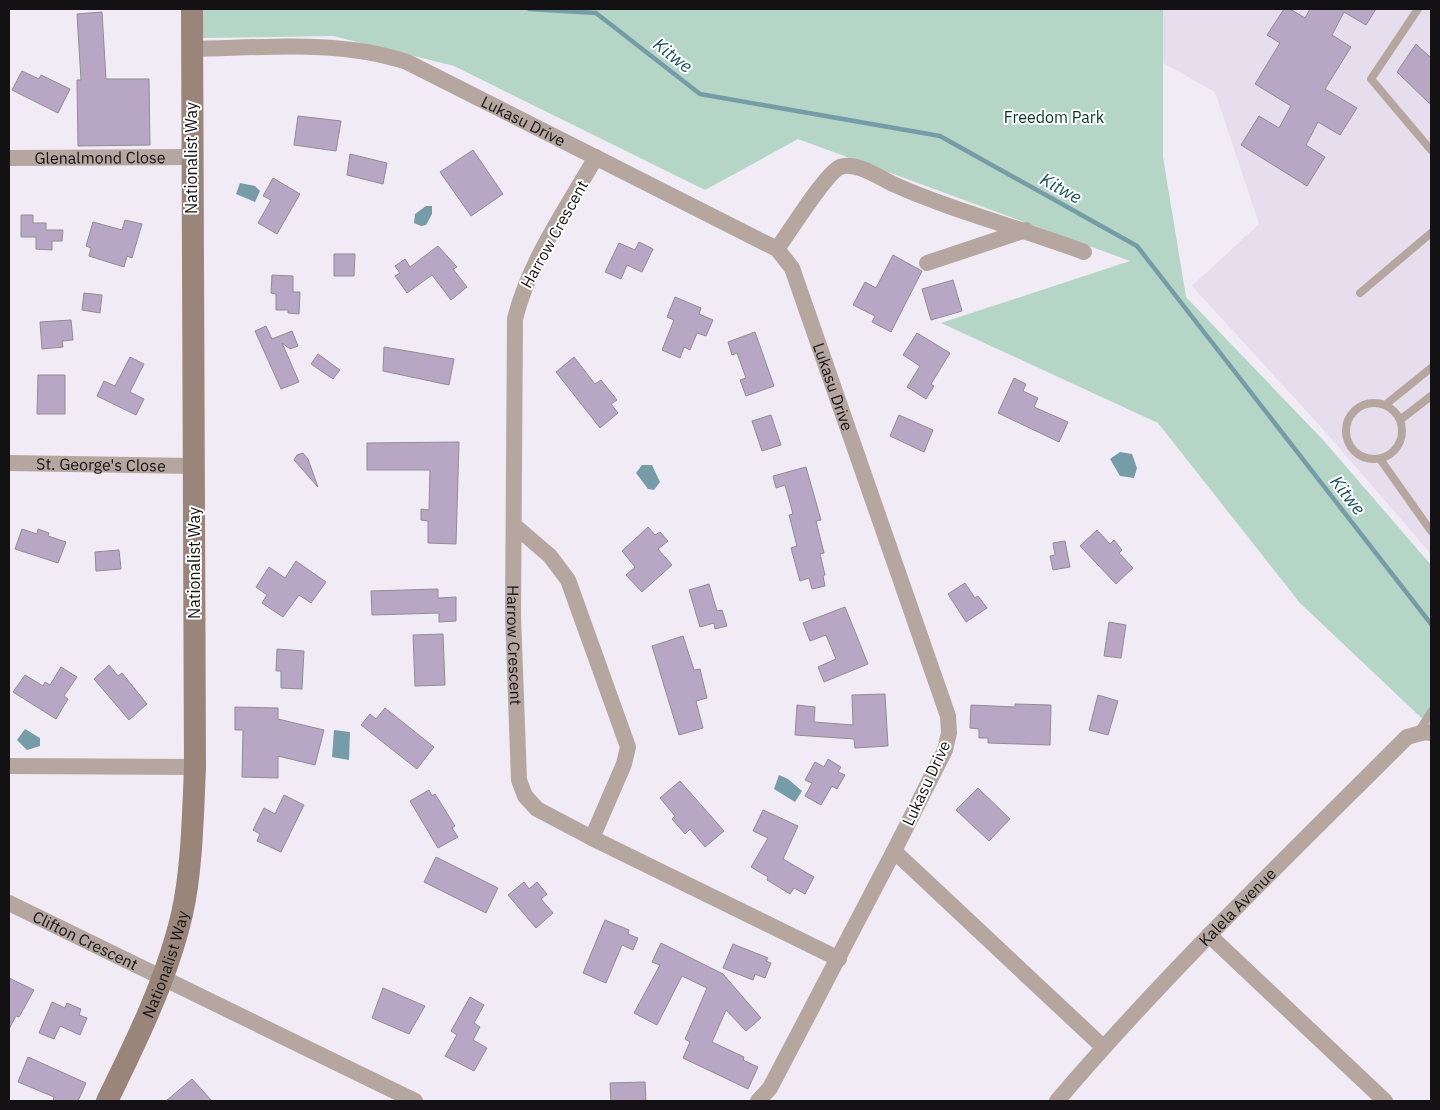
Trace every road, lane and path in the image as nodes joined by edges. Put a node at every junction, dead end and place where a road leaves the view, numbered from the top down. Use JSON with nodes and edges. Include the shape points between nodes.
{"nodes":[{"id":1,"x":192,"y":9,"type":"edge"},
{"id":2,"x":1418,"y":9,"type":"edge"},
{"id":3,"x":191,"y":48,"type":"junction"},
{"id":4,"x":1431,"y":150,"type":"edge"},
{"id":5,"x":191,"y":157,"type":"junction"},
{"id":6,"x":596,"y":157,"type":"junction"},
{"id":7,"x":9,"y":158,"type":"edge"},
{"id":8,"x":1026,"y":230,"type":"junction"},
{"id":9,"x":1431,"y":234,"type":"edge"},
{"id":10,"x":777,"y":249,"type":"junction"},
{"id":11,"x":1084,"y":252,"type":"dead end"},
{"id":12,"x":927,"y":263,"type":"dead end"},
{"id":13,"x":1360,"y":293,"type":"dead end"},
{"id":14,"x":1431,"y":368,"type":"edge"},
{"id":15,"x":1431,"y":396,"type":"edge"},
{"id":16,"x":1385,"y":405,"type":"junction"},
{"id":17,"x":1400,"y":420,"type":"junction"},
{"id":18,"x":1380,"y":459,"type":"junction"},
{"id":19,"x":9,"y":463,"type":"edge"},
{"id":20,"x":194,"y":466,"type":"junction"},
{"id":21,"x":516,"y":526,"type":"junction"},
{"id":22,"x":1431,"y":531,"type":"edge"},
{"id":23,"x":1431,"y":712,"type":"edge"},
{"id":24,"x":1424,"y":734,"type":"edge"},
{"id":25,"x":9,"y":766,"type":"edge"},
{"id":26,"x":195,"y":766,"type":"junction"},
{"id":27,"x":592,"y":838,"type":"junction"},
{"id":28,"x":894,"y":851,"type":"junction"},
{"id":29,"x":9,"y":903,"type":"edge"},
{"id":30,"x":1209,"y":935,"type":"junction"},
{"id":31,"x":839,"y":959,"type":"junction"},
{"id":32,"x":162,"y":978,"type":"junction"},
{"id":33,"x":1103,"y":1047,"type":"junction"},
{"id":34,"x":107,"y":1101,"type":"edge"},
{"id":35,"x":415,"y":1101,"type":"edge"},
{"id":36,"x":758,"y":1101,"type":"edge"},
{"id":37,"x":1057,"y":1101,"type":"edge"},
{"id":38,"x":1385,"y":1101,"type":"edge"}],
"edges":[{"from":1,"to":3,"type":"street","name":"Nationalist Way"},
{"from":2,"to":4,"type":"lane","via":[[1371,79]]},
{"from":3,"to":5,"type":"street","name":"Nationalist Way"},
{"from":3,"to":6,"type":"street","name":"Lukasu Drive","via":[[335,48],[393,58]]},
{"from":5,"to":7,"type":"street","name":"Glenalmond Close"},
{"from":5,"to":20,"type":"street","name":"Nationalist Way"},
{"from":6,"to":10,"type":"street","name":"Lukasu Drive"},
{"from":6,"to":21,"type":"street","name":"Harrow Crescent","via":[[532,270],[520,296],[515,319]]},
{"from":8,"to":10,"type":"street","via":[[914,193],[846,165],[838,168],[824,182]]},
{"from":8,"to":11,"type":"street"},
{"from":8,"to":12,"type":"street"},
{"from":9,"to":13,"type":"lane"},
{"from":10,"to":28,"type":"street","name":"Lukasu Drive","via":[[792,268],[948,716],[945,750]]},
{"from":14,"to":16,"type":"lane"},
{"from":15,"to":17,"type":"lane"},
{"from":16,"to":17,"type":"lane"},
{"from":16,"to":18,"type":"lane","via":[[1372,403],[1358,408],[1346,427],[1347,439],[1354,451],[1366,458]]},
{"from":17,"to":18,"type":"lane","via":[[1400,440],[1392,452]]},
{"from":18,"to":22,"type":"lane"},
{"from":19,"to":20,"type":"street","name":"St. George's Close"},
{"from":20,"to":26,"type":"street","name":"Nationalist Way"},
{"from":21,"to":27,"type":"street","name":"Harrow Crescent","via":[[514,616],[519,780],[525,796],[538,809]]},
{"from":21,"to":27,"type":"street","via":[[550,556],[568,580],[628,747],[624,764]]},
{"from":23,"to":24,"type":"lane"},
{"from":24,"to":30,"type":"street","name":"Kalela Avenue","via":[[1407,737]]},
{"from":25,"to":26,"type":"street"},
{"from":26,"to":32,"type":"street","name":"Nationalist Way","via":[[193,823],[182,914]]},
{"from":27,"to":31,"type":"street","name":"Harrow Crescent"},
{"from":28,"to":31,"type":"street","name":"Lukasu Drive"},
{"from":28,"to":33,"type":"street"},
{"from":29,"to":32,"type":"street","name":"Clifton Crescent"},
{"from":30,"to":33,"type":"street","name":"Kalela Avenue"},
{"from":30,"to":38,"type":"street"},
{"from":31,"to":36,"type":"street","name":"Lukasu Drive","via":[[770,1088]]},
{"from":32,"to":34,"type":"street","name":"Nationalist Way"},
{"from":32,"to":35,"type":"street","name":"Clifton Crescent"},
{"from":33,"to":37,"type":"street","name":"Kalela Avenue"}]}
